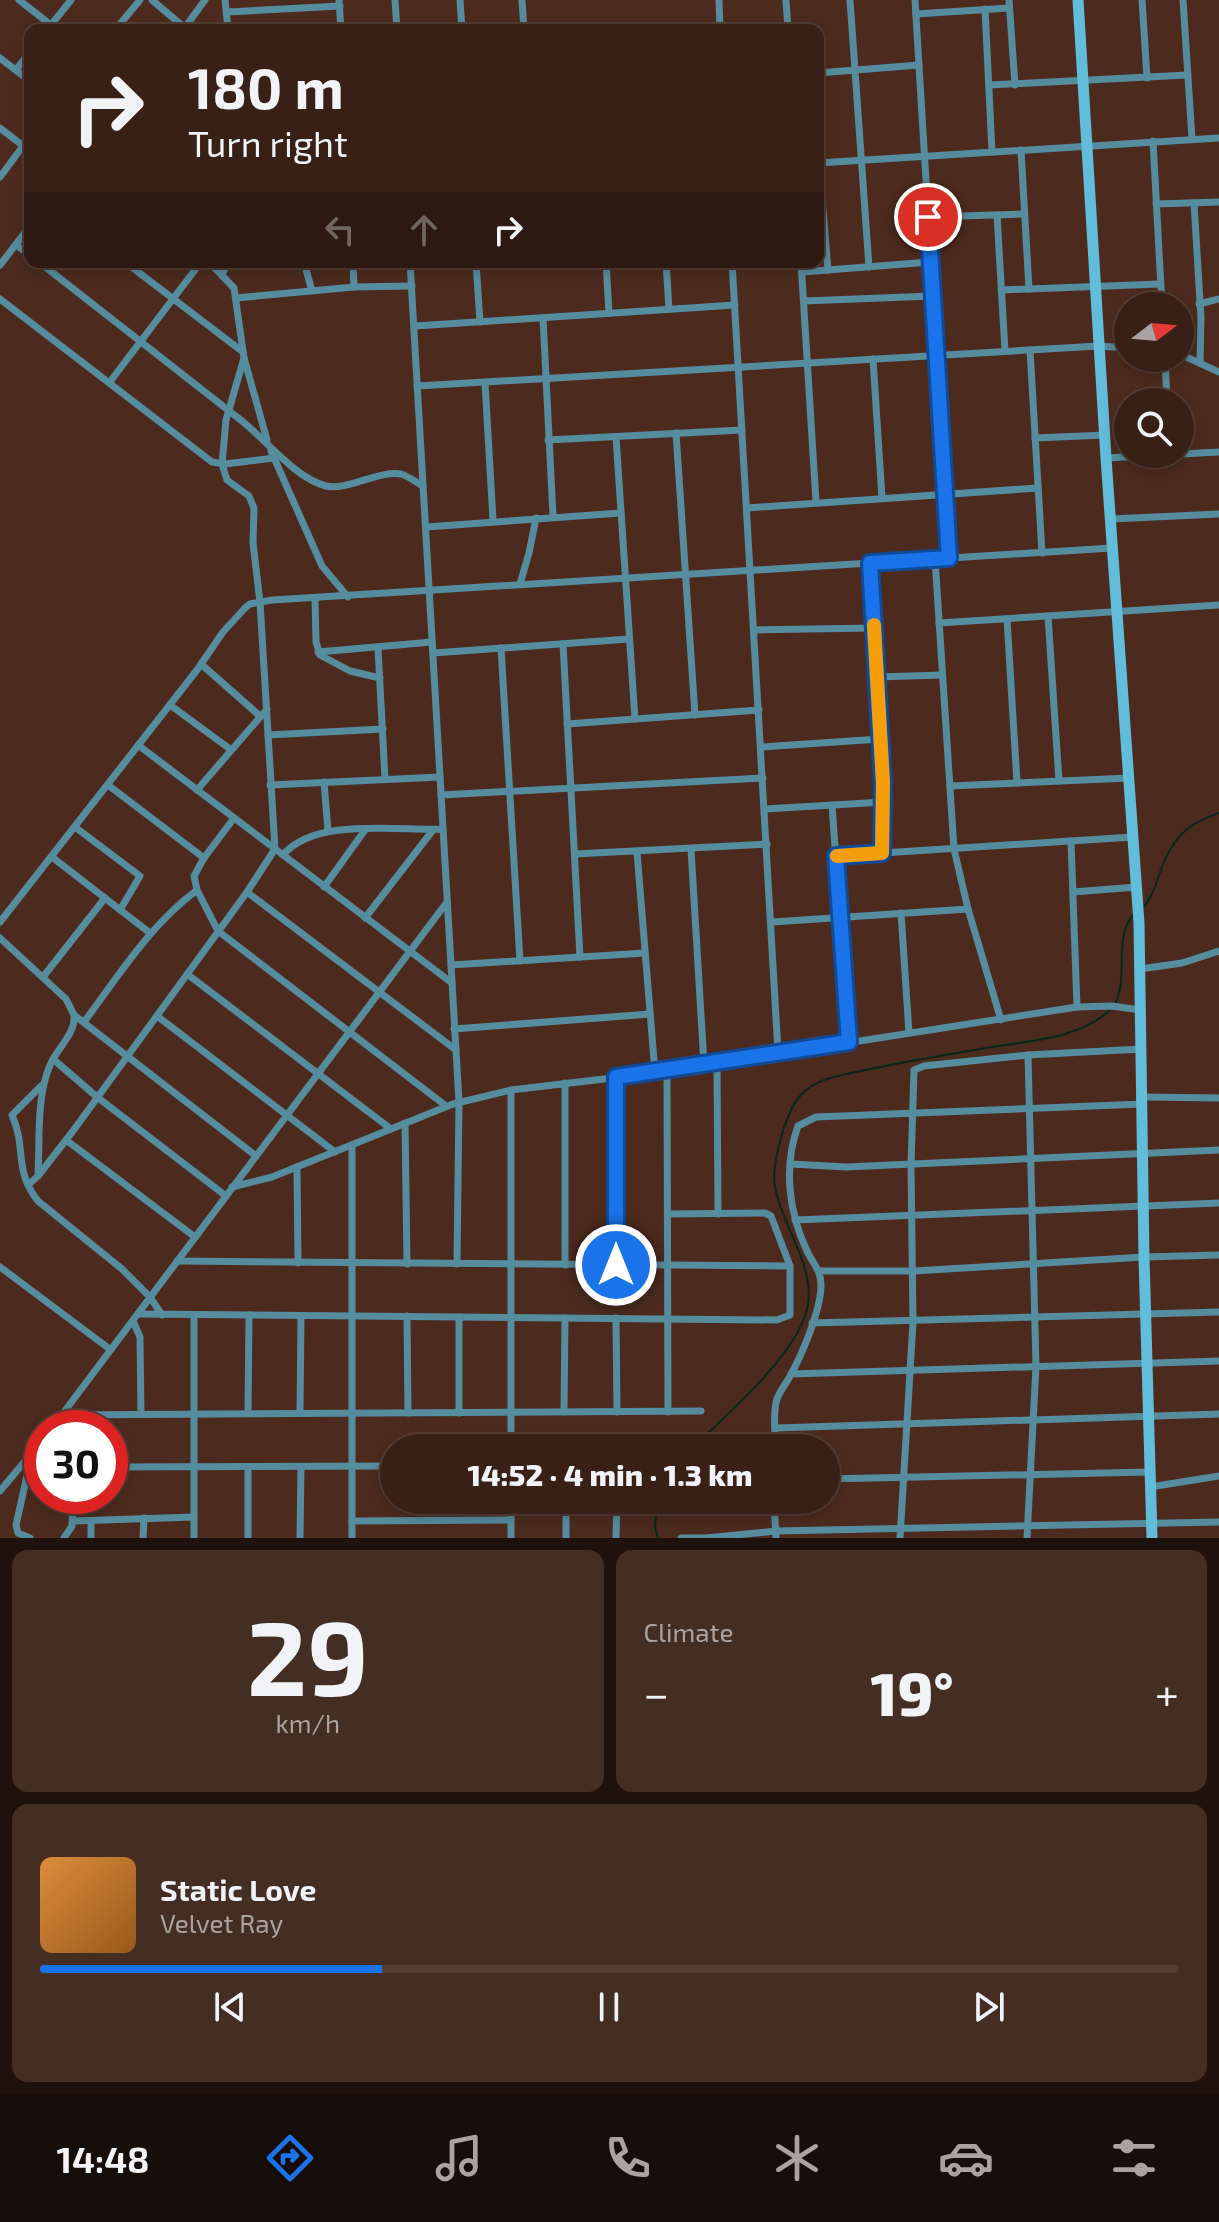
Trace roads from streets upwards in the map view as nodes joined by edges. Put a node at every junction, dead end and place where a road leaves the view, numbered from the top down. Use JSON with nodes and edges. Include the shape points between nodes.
{"nodes":[{"id":1,"x":19,"y":0,"type":"edge"},
{"id":2,"x":71,"y":0,"type":"edge"},
{"id":3,"x":140,"y":0,"type":"edge"},
{"id":4,"x":152,"y":0,"type":"edge"},
{"id":5,"x":205,"y":0,"type":"edge"},
{"id":6,"x":225,"y":0,"type":"edge"},
{"id":7,"x":395,"y":0,"type":"edge"},
{"id":8,"x":460,"y":0,"type":"edge"},
{"id":9,"x":522,"y":0,"type":"edge"},
{"id":10,"x":719,"y":0,"type":"edge"},
{"id":11,"x":786,"y":0,"type":"edge"},
{"id":12,"x":850,"y":0,"type":"edge"},
{"id":13,"x":915,"y":0,"type":"edge"},
{"id":14,"x":1078,"y":0,"type":"edge"},
{"id":15,"x":1143,"y":0,"type":"edge"},
{"id":16,"x":1183,"y":0,"type":"edge"},
{"id":17,"x":340,"y":3,"type":"edge"},
{"id":18,"x":277,"y":4,"type":"edge"},
{"id":19,"x":1009,"y":4,"type":"edge"},
{"id":20,"x":985,"y":9,"type":"junction"},
{"id":21,"x":227,"y":12,"type":"junction"},
{"id":22,"x":916,"y":14,"type":"junction"},
{"id":23,"x":45,"y":24,"type":"edge"},
{"id":24,"x":52,"y":24,"type":"edge"},
{"id":25,"x":120,"y":24,"type":"edge"},
{"id":26,"x":178,"y":24,"type":"edge"},
{"id":27,"x":188,"y":24,"type":"edge"},
{"id":28,"x":228,"y":24,"type":"edge"},
{"id":29,"x":341,"y":24,"type":"edge"},
{"id":30,"x":397,"y":24,"type":"edge"},
{"id":31,"x":462,"y":24,"type":"edge"},
{"id":32,"x":524,"y":24,"type":"edge"},
{"id":33,"x":720,"y":24,"type":"edge"},
{"id":34,"x":788,"y":24,"type":"edge"},
{"id":35,"x":0,"y":58,"type":"edge"},
{"id":36,"x":24,"y":60,"type":"edge"},
{"id":37,"x":919,"y":65,"type":"junction"},
{"id":38,"x":16,"y":70,"type":"junction"},
{"id":39,"x":854,"y":70,"type":"junction"},
{"id":40,"x":824,"y":72,"type":"edge"},
{"id":41,"x":1187,"y":75,"type":"junction"},
{"id":42,"x":24,"y":76,"type":"edge"},
{"id":43,"x":1147,"y":78,"type":"junction"},
{"id":44,"x":1083,"y":81,"type":"junction"},
{"id":45,"x":989,"y":85,"type":"junction"},
{"id":46,"x":1015,"y":85,"type":"junction"},
{"id":47,"x":0,"y":128,"type":"edge"},
{"id":48,"x":1219,"y":138,"type":"edge"},
{"id":49,"x":1192,"y":139,"type":"junction"},
{"id":50,"x":1153,"y":141,"type":"junction"},
{"id":51,"x":1085,"y":145,"type":"junction"},
{"id":52,"x":24,"y":147,"type":"edge"},
{"id":53,"x":1021,"y":150,"type":"junction"},
{"id":54,"x":24,"y":152,"type":"edge"},
{"id":55,"x":992,"y":152,"type":"junction"},
{"id":56,"x":924,"y":156,"type":"junction"},
{"id":57,"x":860,"y":160,"type":"junction"},
{"id":58,"x":824,"y":163,"type":"edge"},
{"id":59,"x":0,"y":177,"type":"edge"},
{"id":60,"x":1219,"y":202,"type":"edge"},
{"id":61,"x":1194,"y":203,"type":"junction"},
{"id":62,"x":1156,"y":204,"type":"junction"},
{"id":63,"x":1024,"y":214,"type":"junction"},
{"id":64,"x":997,"y":215,"type":"junction"},
{"id":65,"x":928,"y":217,"type":"junction"},
{"id":66,"x":24,"y":234,"type":"edge"},
{"id":67,"x":824,"y":244,"type":"edge"},
{"id":68,"x":16,"y":245,"type":"junction"},
{"id":69,"x":24,"y":251,"type":"edge"},
{"id":70,"x":930,"y":262,"type":"junction"},
{"id":71,"x":0,"y":265,"type":"edge"},
{"id":72,"x":869,"y":267,"type":"junction"},
{"id":73,"x":47,"y":268,"type":"edge"},
{"id":74,"x":133,"y":268,"type":"edge"},
{"id":75,"x":196,"y":268,"type":"edge"},
{"id":76,"x":216,"y":268,"type":"edge"},
{"id":77,"x":226,"y":268,"type":"edge"},
{"id":78,"x":306,"y":268,"type":"edge"},
{"id":79,"x":353,"y":268,"type":"edge"},
{"id":80,"x":410,"y":268,"type":"edge"},
{"id":81,"x":476,"y":268,"type":"edge"},
{"id":82,"x":606,"y":268,"type":"edge"},
{"id":83,"x":666,"y":268,"type":"edge"},
{"id":84,"x":732,"y":268,"type":"edge"},
{"id":85,"x":802,"y":268,"type":"edge"},
{"id":86,"x":828,"y":270,"type":"junction"},
{"id":87,"x":802,"y":272,"type":"junction"},
{"id":88,"x":222,"y":274,"type":"junction"},
{"id":89,"x":1160,"y":284,"type":"junction"},
{"id":90,"x":412,"y":286,"type":"junction"},
{"id":91,"x":1095,"y":286,"type":"junction"},
{"id":92,"x":354,"y":287,"type":"junction"},
{"id":93,"x":1029,"y":289,"type":"junction"},
{"id":94,"x":1001,"y":290,"type":"junction"},
{"id":95,"x":312,"y":291,"type":"junction"},
{"id":96,"x":1161,"y":292,"type":"edge"},
{"id":97,"x":932,"y":296,"type":"junction"},
{"id":98,"x":172,"y":298,"type":"junction"},
{"id":99,"x":236,"y":298,"type":"junction"},
{"id":100,"x":0,"y":299,"type":"edge"},
{"id":101,"x":1219,"y":299,"type":"edge"},
{"id":102,"x":804,"y":301,"type":"junction"},
{"id":103,"x":1199,"y":304,"type":"junction"},
{"id":104,"x":735,"y":305,"type":"junction"},
{"id":105,"x":669,"y":309,"type":"junction"},
{"id":106,"x":609,"y":313,"type":"junction"},
{"id":107,"x":543,"y":318,"type":"junction"},
{"id":108,"x":480,"y":322,"type":"junction"},
{"id":109,"x":415,"y":326,"type":"junction"},
{"id":110,"x":142,"y":340,"type":"junction"},
{"id":111,"x":1099,"y":346,"type":"junction"},
{"id":112,"x":1114,"y":347,"type":"edge"},
{"id":113,"x":1030,"y":350,"type":"junction"},
{"id":114,"x":1005,"y":351,"type":"junction"},
{"id":115,"x":244,"y":355,"type":"junction"},
{"id":116,"x":937,"y":356,"type":"junction"},
{"id":117,"x":873,"y":359,"type":"junction"},
{"id":118,"x":1194,"y":360,"type":"edge"},
{"id":119,"x":807,"y":362,"type":"junction"},
{"id":120,"x":1200,"y":363,"type":"junction"},
{"id":121,"x":738,"y":367,"type":"junction"},
{"id":122,"x":1219,"y":372,"type":"edge"},
{"id":123,"x":545,"y":378,"type":"junction"},
{"id":124,"x":109,"y":383,"type":"junction"},
{"id":125,"x":485,"y":383,"type":"junction"},
{"id":126,"x":417,"y":386,"type":"junction"},
{"id":127,"x":228,"y":411,"type":"junction"},
{"id":128,"x":742,"y":430,"type":"junction"},
{"id":129,"x":676,"y":433,"type":"junction"},
{"id":130,"x":1105,"y":435,"type":"junction"},
{"id":131,"x":616,"y":437,"type":"junction"},
{"id":132,"x":1035,"y":438,"type":"junction"},
{"id":133,"x":548,"y":440,"type":"junction"},
{"id":134,"x":268,"y":442,"type":"junction"},
{"id":135,"x":1219,"y":452,"type":"edge"},
{"id":136,"x":1194,"y":454,"type":"edge"},
{"id":137,"x":274,"y":458,"type":"junction"},
{"id":138,"x":1106,"y":458,"type":"junction"},
{"id":139,"x":1114,"y":458,"type":"edge"},
{"id":140,"x":222,"y":464,"type":"junction"},
{"id":141,"x":423,"y":486,"type":"junction"},
{"id":142,"x":1038,"y":488,"type":"junction"},
{"id":143,"x":945,"y":494,"type":"junction"},
{"id":144,"x":882,"y":498,"type":"junction"},
{"id":145,"x":816,"y":502,"type":"junction"},
{"id":146,"x":747,"y":508,"type":"junction"},
{"id":147,"x":621,"y":513,"type":"junction"},
{"id":148,"x":1219,"y":514,"type":"edge"},
{"id":149,"x":553,"y":516,"type":"junction"},
{"id":150,"x":536,"y":518,"type":"junction"},
{"id":151,"x":1111,"y":519,"type":"junction"},
{"id":152,"x":493,"y":520,"type":"junction"},
{"id":153,"x":426,"y":527,"type":"junction"},
{"id":154,"x":1112,"y":548,"type":"junction"},
{"id":155,"x":1042,"y":553,"type":"junction"},
{"id":156,"x":949,"y":558,"type":"junction"},
{"id":157,"x":935,"y":559,"type":"junction"},
{"id":158,"x":870,"y":563,"type":"junction"},
{"id":159,"x":750,"y":570,"type":"junction"},
{"id":160,"x":685,"y":574,"type":"junction"},
{"id":161,"x":626,"y":579,"type":"junction"},
{"id":162,"x":520,"y":584,"type":"junction"},
{"id":163,"x":429,"y":590,"type":"junction"},
{"id":164,"x":348,"y":597,"type":"junction"},
{"id":165,"x":315,"y":599,"type":"junction"},
{"id":166,"x":260,"y":602,"type":"junction"},
{"id":167,"x":1219,"y":605,"type":"edge"},
{"id":168,"x":1117,"y":610,"type":"junction"},
{"id":169,"x":1048,"y":616,"type":"junction"},
{"id":170,"x":1007,"y":619,"type":"junction"},
{"id":171,"x":939,"y":623,"type":"junction"},
{"id":172,"x":874,"y":628,"type":"junction"},
{"id":173,"x":754,"y":630,"type":"junction"},
{"id":174,"x":629,"y":639,"type":"junction"},
{"id":175,"x":432,"y":642,"type":"junction"},
{"id":176,"x":563,"y":644,"type":"junction"},
{"id":177,"x":378,"y":648,"type":"junction"},
{"id":178,"x":501,"y":648,"type":"junction"},
{"id":179,"x":318,"y":652,"type":"junction"},
{"id":180,"x":433,"y":653,"type":"junction"},
{"id":181,"x":201,"y":664,"type":"junction"},
{"id":182,"x":942,"y":675,"type":"junction"},
{"id":183,"x":877,"y":677,"type":"junction"},
{"id":184,"x":380,"y":678,"type":"junction"},
{"id":185,"x":170,"y":705,"type":"junction"},
{"id":186,"x":267,"y":709,"type":"junction"},
{"id":187,"x":759,"y":710,"type":"junction"},
{"id":188,"x":695,"y":715,"type":"junction"},
{"id":189,"x":260,"y":716,"type":"junction"},
{"id":190,"x":635,"y":719,"type":"junction"},
{"id":191,"x":567,"y":724,"type":"junction"},
{"id":192,"x":383,"y":729,"type":"junction"},
{"id":193,"x":268,"y":735,"type":"junction"},
{"id":194,"x":880,"y":739,"type":"junction"},
{"id":195,"x":138,"y":745,"type":"junction"},
{"id":196,"x":761,"y":747,"type":"junction"},
{"id":197,"x":230,"y":749,"type":"junction"},
{"id":198,"x":440,"y":777,"type":"junction"},
{"id":199,"x":763,"y":778,"type":"junction"},
{"id":200,"x":1129,"y":778,"type":"junction"},
{"id":201,"x":385,"y":779,"type":"junction"},
{"id":202,"x":1059,"y":781,"type":"junction"},
{"id":203,"x":324,"y":782,"type":"junction"},
{"id":204,"x":1017,"y":783,"type":"junction"},
{"id":205,"x":108,"y":785,"type":"junction"},
{"id":206,"x":270,"y":785,"type":"junction"},
{"id":207,"x":950,"y":786,"type":"junction"},
{"id":208,"x":571,"y":788,"type":"junction"},
{"id":209,"x":197,"y":790,"type":"junction"},
{"id":210,"x":510,"y":792,"type":"junction"},
{"id":211,"x":441,"y":795,"type":"junction"},
{"id":212,"x":884,"y":802,"type":"junction"},
{"id":213,"x":832,"y":805,"type":"junction"},
{"id":214,"x":765,"y":809,"type":"junction"},
{"id":215,"x":234,"y":818,"type":"junction"},
{"id":216,"x":75,"y":827,"type":"junction"},
{"id":217,"x":443,"y":829,"type":"junction"},
{"id":218,"x":365,"y":830,"type":"junction"},
{"id":219,"x":433,"y":830,"type":"junction"},
{"id":220,"x":328,"y":831,"type":"junction"},
{"id":221,"x":1133,"y":837,"type":"junction"},
{"id":222,"x":1071,"y":841,"type":"junction"},
{"id":223,"x":767,"y":844,"type":"junction"},
{"id":224,"x":275,"y":849,"type":"junction"},
{"id":225,"x":691,"y":849,"type":"junction"},
{"id":226,"x":954,"y":849,"type":"junction"},
{"id":227,"x":637,"y":852,"type":"junction"},
{"id":228,"x":882,"y":853,"type":"junction"},
{"id":229,"x":575,"y":854,"type":"junction"},
{"id":230,"x":283,"y":855,"type":"junction"},
{"id":231,"x":836,"y":856,"type":"junction"},
{"id":232,"x":52,"y":857,"type":"junction"},
{"id":233,"x":204,"y":858,"type":"junction"},
{"id":234,"x":324,"y":887,"type":"junction"},
{"id":235,"x":197,"y":890,"type":"junction"},
{"id":236,"x":1137,"y":890,"type":"junction"},
{"id":237,"x":247,"y":892,"type":"junction"},
{"id":238,"x":1073,"y":892,"type":"junction"},
{"id":239,"x":105,"y":898,"type":"junction"},
{"id":240,"x":447,"y":901,"type":"junction"},
{"id":241,"x":968,"y":909,"type":"junction"},
{"id":242,"x":120,"y":910,"type":"junction"},
{"id":243,"x":901,"y":913,"type":"junction"},
{"id":244,"x":839,"y":917,"type":"junction"},
{"id":245,"x":365,"y":918,"type":"junction"},
{"id":246,"x":0,"y":922,"type":"edge"},
{"id":247,"x":772,"y":922,"type":"junction"},
{"id":248,"x":218,"y":931,"type":"junction"},
{"id":249,"x":150,"y":933,"type":"junction"},
{"id":250,"x":0,"y":938,"type":"edge"},
{"id":251,"x":410,"y":951,"type":"junction"},
{"id":252,"x":1219,"y":951,"type":"edge"},
{"id":253,"x":645,"y":953,"type":"junction"},
{"id":254,"x":580,"y":957,"type":"junction"},
{"id":255,"x":520,"y":961,"type":"junction"},
{"id":256,"x":451,"y":965,"type":"junction"},
{"id":257,"x":1140,"y":969,"type":"junction"},
{"id":258,"x":187,"y":974,"type":"junction"},
{"id":259,"x":43,"y":977,"type":"junction"},
{"id":260,"x":452,"y":983,"type":"junction"},
{"id":261,"x":379,"y":992,"type":"junction"},
{"id":262,"x":1077,"y":1007,"type":"junction"},
{"id":263,"x":1140,"y":1010,"type":"junction"},
{"id":264,"x":650,"y":1014,"type":"junction"},
{"id":265,"x":74,"y":1015,"type":"junction"},
{"id":266,"x":157,"y":1016,"type":"junction"},
{"id":267,"x":1001,"y":1020,"type":"junction"},
{"id":268,"x":84,"y":1022,"type":"junction"},
{"id":269,"x":454,"y":1029,"type":"junction"},
{"id":270,"x":349,"y":1032,"type":"junction"},
{"id":271,"x":909,"y":1033,"type":"junction"},
{"id":272,"x":849,"y":1042,"type":"junction"},
{"id":273,"x":1142,"y":1049,"type":"junction"},
{"id":274,"x":456,"y":1050,"type":"junction"},
{"id":275,"x":778,"y":1052,"type":"junction"},
{"id":276,"x":127,"y":1055,"type":"junction"},
{"id":277,"x":1028,"y":1055,"type":"junction"},
{"id":278,"x":53,"y":1059,"type":"junction"},
{"id":279,"x":717,"y":1062,"type":"junction"},
{"id":280,"x":704,"y":1065,"type":"junction"},
{"id":281,"x":667,"y":1071,"type":"junction"},
{"id":282,"x":655,"y":1073,"type":"junction"},
{"id":283,"x":318,"y":1074,"type":"junction"},
{"id":284,"x":616,"y":1077,"type":"junction"},
{"id":285,"x":565,"y":1083,"type":"junction"},
{"id":286,"x":41,"y":1086,"type":"junction"},
{"id":287,"x":511,"y":1090,"type":"junction"},
{"id":288,"x":97,"y":1097,"type":"junction"},
{"id":289,"x":1219,"y":1098,"type":"edge"},
{"id":290,"x":1143,"y":1101,"type":"junction"},
{"id":291,"x":459,"y":1102,"type":"junction"},
{"id":292,"x":446,"y":1106,"type":"junction"},
{"id":293,"x":1029,"y":1108,"type":"junction"},
{"id":294,"x":912,"y":1114,"type":"junction"},
{"id":295,"x":287,"y":1115,"type":"junction"},
{"id":296,"x":405,"y":1123,"type":"junction"},
{"id":297,"x":391,"y":1129,"type":"junction"},
{"id":298,"x":66,"y":1140,"type":"junction"},
{"id":299,"x":352,"y":1145,"type":"junction"},
{"id":300,"x":1219,"y":1150,"type":"edge"},
{"id":301,"x":335,"y":1152,"type":"junction"},
{"id":302,"x":1143,"y":1152,"type":"junction"},
{"id":303,"x":256,"y":1156,"type":"junction"},
{"id":304,"x":1031,"y":1160,"type":"junction"},
{"id":305,"x":791,"y":1164,"type":"junction"},
{"id":306,"x":911,"y":1165,"type":"junction"},
{"id":307,"x":297,"y":1167,"type":"junction"},
{"id":308,"x":38,"y":1176,"type":"junction"},
{"id":309,"x":28,"y":1185,"type":"junction"},
{"id":310,"x":232,"y":1187,"type":"junction"},
{"id":311,"x":226,"y":1196,"type":"junction"},
{"id":312,"x":1219,"y":1203,"type":"edge"},
{"id":313,"x":1144,"y":1205,"type":"junction"},
{"id":314,"x":1032,"y":1210,"type":"junction"},
{"id":315,"x":668,"y":1214,"type":"junction"},
{"id":316,"x":718,"y":1214,"type":"junction"},
{"id":317,"x":912,"y":1214,"type":"junction"},
{"id":318,"x":795,"y":1220,"type":"junction"},
{"id":319,"x":195,"y":1237,"type":"junction"},
{"id":320,"x":1219,"y":1255,"type":"edge"},
{"id":321,"x":1144,"y":1257,"type":"junction"},
{"id":322,"x":177,"y":1261,"type":"junction"},
{"id":323,"x":298,"y":1263,"type":"junction"},
{"id":324,"x":352,"y":1263,"type":"junction"},
{"id":325,"x":407,"y":1264,"type":"junction"},
{"id":326,"x":457,"y":1264,"type":"junction"},
{"id":327,"x":511,"y":1264,"type":"junction"},
{"id":328,"x":565,"y":1265,"type":"junction"},
{"id":329,"x":616,"y":1265,"type":"junction"},
{"id":330,"x":668,"y":1265,"type":"junction"},
{"id":331,"x":1033,"y":1265,"type":"junction"},
{"id":332,"x":790,"y":1266,"type":"junction"},
{"id":333,"x":0,"y":1267,"type":"edge"},
{"id":334,"x":821,"y":1271,"type":"junction"},
{"id":335,"x":914,"y":1271,"type":"junction"},
{"id":336,"x":150,"y":1297,"type":"junction"},
{"id":337,"x":1219,"y":1312,"type":"edge"},
{"id":338,"x":162,"y":1315,"type":"junction"},
{"id":339,"x":194,"y":1315,"type":"junction"},
{"id":340,"x":249,"y":1315,"type":"junction"},
{"id":341,"x":301,"y":1316,"type":"junction"},
{"id":342,"x":352,"y":1316,"type":"junction"},
{"id":343,"x":407,"y":1316,"type":"junction"},
{"id":344,"x":1146,"y":1316,"type":"junction"},
{"id":345,"x":459,"y":1317,"type":"junction"},
{"id":346,"x":511,"y":1317,"type":"junction"},
{"id":347,"x":1035,"y":1317,"type":"junction"},
{"id":348,"x":135,"y":1318,"type":"junction"},
{"id":349,"x":565,"y":1318,"type":"junction"},
{"id":350,"x":616,"y":1318,"type":"junction"},
{"id":351,"x":668,"y":1319,"type":"junction"},
{"id":352,"x":913,"y":1322,"type":"junction"},
{"id":353,"x":812,"y":1323,"type":"junction"},
{"id":354,"x":111,"y":1350,"type":"junction"},
{"id":355,"x":1219,"y":1361,"type":"edge"},
{"id":356,"x":1147,"y":1363,"type":"junction"},
{"id":357,"x":1036,"y":1366,"type":"junction"},
{"id":358,"x":910,"y":1370,"type":"junction"},
{"id":359,"x":791,"y":1374,"type":"junction"},
{"id":360,"x":67,"y":1410,"type":"edge"},
{"id":361,"x":701,"y":1411,"type":"dead end"},
{"id":362,"x":564,"y":1412,"type":"junction"},
{"id":363,"x":617,"y":1412,"type":"junction"},
{"id":364,"x":668,"y":1412,"type":"junction"},
{"id":365,"x":248,"y":1413,"type":"junction"},
{"id":366,"x":300,"y":1413,"type":"junction"},
{"id":367,"x":352,"y":1413,"type":"junction"},
{"id":368,"x":408,"y":1413,"type":"junction"},
{"id":369,"x":459,"y":1413,"type":"junction"},
{"id":370,"x":511,"y":1413,"type":"junction"},
{"id":371,"x":128,"y":1414,"type":"edge"},
{"id":372,"x":141,"y":1414,"type":"junction"},
{"id":373,"x":195,"y":1414,"type":"junction"},
{"id":374,"x":1219,"y":1414,"type":"edge"},
{"id":375,"x":1147,"y":1417,"type":"junction"},
{"id":376,"x":1033,"y":1419,"type":"junction"},
{"id":377,"x":909,"y":1423,"type":"junction"},
{"id":378,"x":776,"y":1428,"type":"junction"},
{"id":379,"x":511,"y":1434,"type":"edge"},
{"id":380,"x":776,"y":1434,"type":"edge"},
{"id":381,"x":380,"y":1466,"type":"edge"},
{"id":382,"x":128,"y":1467,"type":"edge"},
{"id":383,"x":195,"y":1467,"type":"junction"},
{"id":384,"x":248,"y":1467,"type":"junction"},
{"id":385,"x":301,"y":1467,"type":"junction"},
{"id":386,"x":352,"y":1467,"type":"junction"},
{"id":387,"x":24,"y":1468,"type":"edge"},
{"id":388,"x":1149,"y":1472,"type":"junction"},
{"id":389,"x":24,"y":1473,"type":"edge"},
{"id":390,"x":1031,"y":1475,"type":"junction"},
{"id":391,"x":1219,"y":1476,"type":"edge"},
{"id":392,"x":905,"y":1477,"type":"junction"},
{"id":393,"x":840,"y":1479,"type":"edge"},
{"id":394,"x":1149,"y":1487,"type":"junction"},
{"id":395,"x":0,"y":1491,"type":"edge"},
{"id":396,"x":73,"y":1514,"type":"edge"},
{"id":397,"x":511,"y":1514,"type":"edge"},
{"id":398,"x":566,"y":1514,"type":"edge"},
{"id":399,"x":617,"y":1514,"type":"edge"},
{"id":400,"x":775,"y":1514,"type":"edge"},
{"id":401,"x":194,"y":1517,"type":"junction"},
{"id":402,"x":144,"y":1518,"type":"junction"},
{"id":403,"x":511,"y":1520,"type":"junction"},
{"id":404,"x":73,"y":1521,"type":"junction"},
{"id":405,"x":91,"y":1521,"type":"junction"},
{"id":406,"x":352,"y":1521,"type":"junction"},
{"id":407,"x":1219,"y":1522,"type":"edge"},
{"id":408,"x":1151,"y":1523,"type":"junction"},
{"id":409,"x":1028,"y":1525,"type":"junction"},
{"id":410,"x":901,"y":1528,"type":"junction"},
{"id":411,"x":776,"y":1534,"type":"edge"},
{"id":412,"x":30,"y":1538,"type":"edge"},
{"id":413,"x":64,"y":1538,"type":"edge"},
{"id":414,"x":91,"y":1538,"type":"edge"},
{"id":415,"x":143,"y":1538,"type":"edge"},
{"id":416,"x":194,"y":1538,"type":"edge"},
{"id":417,"x":248,"y":1538,"type":"edge"},
{"id":418,"x":300,"y":1538,"type":"edge"},
{"id":419,"x":352,"y":1538,"type":"edge"},
{"id":420,"x":511,"y":1538,"type":"edge"},
{"id":421,"x":566,"y":1538,"type":"edge"},
{"id":422,"x":616,"y":1538,"type":"edge"},
{"id":423,"x":681,"y":1538,"type":"edge"},
{"id":424,"x":705,"y":1538,"type":"edge"},
{"id":425,"x":900,"y":1538,"type":"edge"},
{"id":426,"x":1027,"y":1538,"type":"edge"},
{"id":427,"x":1152,"y":1538,"type":"edge"}],
"edges":[{"from":1,"to":23,"type":"street"},
{"from":2,"to":24,"type":"street"},
{"from":3,"to":25,"type":"street"},
{"from":4,"to":26,"type":"street"},
{"from":5,"to":27,"type":"street"},
{"from":6,"to":21,"type":"street"},
{"from":7,"to":30,"type":"street"},
{"from":8,"to":31,"type":"street"},
{"from":9,"to":32,"type":"street"},
{"from":10,"to":33,"type":"street"},
{"from":11,"to":34,"type":"street"},
{"from":12,"to":39,"type":"street"},
{"from":13,"to":22,"type":"street"},
{"from":14,"to":44,"type":"street"},
{"from":15,"to":43,"type":"street"},
{"from":16,"to":41,"type":"street"},
{"from":17,"to":18,"type":"street"},
{"from":17,"to":29,"type":"street"},
{"from":18,"to":21,"type":"street"},
{"from":19,"to":20,"type":"street"},
{"from":19,"to":46,"type":"street"},
{"from":20,"to":22,"type":"street"},
{"from":20,"to":45,"type":"street"},
{"from":21,"to":28,"type":"street"},
{"from":22,"to":37,"type":"street"},
{"from":35,"to":38,"type":"street"},
{"from":36,"to":38,"type":"street"},
{"from":37,"to":39,"type":"street"},
{"from":37,"to":56,"type":"street"},
{"from":38,"to":42,"type":"street"},
{"from":39,"to":40,"type":"street"},
{"from":39,"to":57,"type":"street"},
{"from":41,"to":43,"type":"street"},
{"from":41,"to":49,"type":"street"},
{"from":43,"to":44,"type":"street"},
{"from":44,"to":46,"type":"street"},
{"from":44,"to":51,"type":"street"},
{"from":45,"to":46,"type":"street"},
{"from":45,"to":55,"type":"street"},
{"from":47,"to":52,"type":"street"},
{"from":48,"to":49,"type":"street"},
{"from":49,"to":50,"type":"street"},
{"from":50,"to":51,"type":"street"},
{"from":50,"to":62,"type":"street"},
{"from":51,"to":53,"type":"street"},
{"from":51,"to":91,"type":"street"},
{"from":53,"to":55,"type":"street"},
{"from":53,"to":63,"type":"street"},
{"from":54,"to":59,"type":"street"},
{"from":55,"to":56,"type":"street"},
{"from":56,"to":57,"type":"street"},
{"from":56,"to":65,"type":"street"},
{"from":57,"to":58,"type":"street"},
{"from":57,"to":72,"type":"street"},
{"from":60,"to":61,"type":"street"},
{"from":61,"to":62,"type":"street"},
{"from":61,"to":103,"type":"street"},
{"from":62,"to":89,"type":"street"},
{"from":63,"to":64,"type":"street"},
{"from":63,"to":93,"type":"street"},
{"from":64,"to":65,"type":"street"},
{"from":64,"to":94,"type":"street"},
{"from":65,"to":70,"type":"street"},
{"from":66,"to":68,"type":"street"},
{"from":67,"to":86,"type":"street"},
{"from":68,"to":69,"type":"street"},
{"from":68,"to":71,"type":"street"},
{"from":70,"to":72,"type":"street"},
{"from":70,"to":97,"type":"street"},
{"from":72,"to":86,"type":"street"},
{"from":73,"to":110,"type":"street"},
{"from":74,"to":98,"type":"street"},
{"from":75,"to":98,"type":"street"},
{"from":76,"to":88,"type":"street"},
{"from":77,"to":88,"type":"street"},
{"from":78,"to":95,"type":"street"},
{"from":79,"to":92,"type":"street"},
{"from":80,"to":90,"type":"street"},
{"from":81,"to":108,"type":"street"},
{"from":82,"to":106,"type":"street"},
{"from":83,"to":105,"type":"street"},
{"from":84,"to":104,"type":"street"},
{"from":85,"to":87,"type":"street"},
{"from":86,"to":87,"type":"street"},
{"from":87,"to":102,"type":"street"},
{"from":88,"to":99,"type":"street"},
{"from":89,"to":91,"type":"street"},
{"from":89,"to":96,"type":"street"},
{"from":90,"to":92,"type":"street"},
{"from":90,"to":109,"type":"street"},
{"from":91,"to":93,"type":"street"},
{"from":91,"to":111,"type":"street"},
{"from":92,"to":95,"type":"street"},
{"from":93,"to":94,"type":"street"},
{"from":94,"to":114,"type":"street"},
{"from":95,"to":99,"type":"street"},
{"from":97,"to":102,"type":"street"},
{"from":97,"to":116,"type":"street"},
{"from":98,"to":110,"type":"street"},
{"from":98,"to":115,"type":"street"},
{"from":99,"to":115,"type":"street"},
{"from":100,"to":124,"type":"street"},
{"from":101,"to":103,"type":"street"},
{"from":102,"to":119,"type":"street"},
{"from":103,"to":120,"type":"street"},
{"from":104,"to":105,"type":"street"},
{"from":104,"to":121,"type":"street"},
{"from":105,"to":106,"type":"street"},
{"from":106,"to":107,"type":"street"},
{"from":107,"to":108,"type":"street"},
{"from":107,"to":123,"type":"street"},
{"from":108,"to":109,"type":"street"},
{"from":109,"to":126,"type":"street"},
{"from":110,"to":124,"type":"street"},
{"from":110,"to":127,"type":"street"},
{"from":111,"to":112,"type":"street"},
{"from":111,"to":113,"type":"street"},
{"from":111,"to":130,"type":"street"},
{"from":113,"to":114,"type":"street"},
{"from":113,"to":132,"type":"street"},
{"from":114,"to":116,"type":"street"},
{"from":115,"to":127,"type":"street"},
{"from":115,"to":134,"type":"street"},
{"from":116,"to":117,"type":"street"},
{"from":116,"to":143,"type":"street"},
{"from":117,"to":119,"type":"street"},
{"from":117,"to":144,"type":"street"},
{"from":118,"to":120,"type":"street"},
{"from":119,"to":121,"type":"street"},
{"from":119,"to":145,"type":"street"},
{"from":120,"to":122,"type":"street"},
{"from":121,"to":123,"type":"street"},
{"from":121,"to":128,"type":"street"},
{"from":123,"to":125,"type":"street"},
{"from":123,"to":133,"type":"street"},
{"from":124,"to":140,"type":"street","via":[[208,460]]},
{"from":125,"to":126,"type":"street"},
{"from":125,"to":152,"type":"street"},
{"from":126,"to":141,"type":"street"},
{"from":127,"to":134,"type":"street"},
{"from":127,"to":140,"type":"street"},
{"from":128,"to":129,"type":"street"},
{"from":128,"to":146,"type":"street"},
{"from":129,"to":131,"type":"street"},
{"from":129,"to":160,"type":"street"},
{"from":130,"to":132,"type":"street"},
{"from":130,"to":138,"type":"street"},
{"from":131,"to":133,"type":"street"},
{"from":131,"to":147,"type":"street"},
{"from":132,"to":142,"type":"street"},
{"from":133,"to":149,"type":"street"},
{"from":134,"to":137,"type":"street"},
{"from":134,"to":141,"type":"street","via":[[283,461],[326,486],[398,474]]},
{"from":135,"to":136,"type":"street"},
{"from":137,"to":140,"type":"street"},
{"from":137,"to":164,"type":"street","via":[[322,566]]},
{"from":138,"to":139,"type":"street"},
{"from":138,"to":151,"type":"street"},
{"from":140,"to":166,"type":"street","via":[[227,480],[253,503]]},
{"from":141,"to":153,"type":"street"},
{"from":142,"to":143,"type":"street"},
{"from":142,"to":155,"type":"street"},
{"from":143,"to":144,"type":"street"},
{"from":143,"to":156,"type":"street"},
{"from":144,"to":145,"type":"street"},
{"from":145,"to":146,"type":"street"},
{"from":146,"to":159,"type":"street"},
{"from":147,"to":149,"type":"street"},
{"from":147,"to":161,"type":"street"},
{"from":148,"to":151,"type":"street"},
{"from":149,"to":150,"type":"street"},
{"from":150,"to":152,"type":"street"},
{"from":150,"to":162,"type":"street"},
{"from":151,"to":154,"type":"street"},
{"from":152,"to":153,"type":"street"},
{"from":153,"to":163,"type":"street"},
{"from":154,"to":155,"type":"street"},
{"from":154,"to":168,"type":"street"},
{"from":155,"to":156,"type":"street"},
{"from":156,"to":157,"type":"street"},
{"from":157,"to":158,"type":"street"},
{"from":157,"to":171,"type":"street"},
{"from":158,"to":159,"type":"street"},
{"from":158,"to":172,"type":"street"},
{"from":159,"to":160,"type":"street"},
{"from":159,"to":173,"type":"street"},
{"from":160,"to":161,"type":"street"},
{"from":160,"to":188,"type":"street"},
{"from":161,"to":162,"type":"street"},
{"from":161,"to":174,"type":"street"},
{"from":162,"to":163,"type":"street"},
{"from":163,"to":164,"type":"street"},
{"from":163,"to":175,"type":"street"},
{"from":164,"to":165,"type":"street"},
{"from":165,"to":166,"type":"street"},
{"from":165,"to":179,"type":"street"},
{"from":166,"to":181,"type":"street","via":[[245,608]]},
{"from":166,"to":186,"type":"street"},
{"from":167,"to":168,"type":"street"},
{"from":168,"to":169,"type":"street"},
{"from":168,"to":200,"type":"street"},
{"from":169,"to":170,"type":"street"},
{"from":169,"to":202,"type":"street"},
{"from":170,"to":171,"type":"street"},
{"from":170,"to":204,"type":"street"},
{"from":171,"to":182,"type":"street"},
{"from":172,"to":173,"type":"street"},
{"from":172,"to":183,"type":"street"},
{"from":173,"to":187,"type":"street"},
{"from":174,"to":176,"type":"street"},
{"from":174,"to":190,"type":"street"},
{"from":175,"to":177,"type":"street"},
{"from":175,"to":180,"type":"street"},
{"from":176,"to":178,"type":"street"},
{"from":176,"to":191,"type":"street"},
{"from":177,"to":179,"type":"street"},
{"from":177,"to":184,"type":"street"},
{"from":178,"to":180,"type":"street"},
{"from":178,"to":210,"type":"street"},
{"from":179,"to":184,"type":"street","via":[[343,668]]},
{"from":180,"to":198,"type":"street"},
{"from":181,"to":185,"type":"street"},
{"from":181,"to":189,"type":"street"},
{"from":182,"to":183,"type":"street"},
{"from":182,"to":207,"type":"street"},
{"from":183,"to":194,"type":"street"},
{"from":184,"to":192,"type":"street"},
{"from":185,"to":195,"type":"street"},
{"from":185,"to":197,"type":"street"},
{"from":186,"to":189,"type":"street"},
{"from":186,"to":193,"type":"street"},
{"from":187,"to":188,"type":"street"},
{"from":187,"to":196,"type":"street"},
{"from":188,"to":190,"type":"street"},
{"from":189,"to":197,"type":"street"},
{"from":190,"to":191,"type":"street"},
{"from":191,"to":208,"type":"street"},
{"from":192,"to":193,"type":"street"},
{"from":192,"to":201,"type":"street"},
{"from":193,"to":206,"type":"street"},
{"from":194,"to":196,"type":"street"},
{"from":194,"to":212,"type":"street"},
{"from":195,"to":205,"type":"street"},
{"from":195,"to":209,"type":"street"},
{"from":196,"to":199,"type":"street"},
{"from":197,"to":209,"type":"street"},
{"from":198,"to":201,"type":"street"},
{"from":198,"to":211,"type":"street"},
{"from":199,"to":208,"type":"street"},
{"from":199,"to":214,"type":"street"},
{"from":200,"to":202,"type":"street"},
{"from":200,"to":221,"type":"street"},
{"from":201,"to":203,"type":"street"},
{"from":202,"to":204,"type":"street"},
{"from":203,"to":206,"type":"street"},
{"from":203,"to":220,"type":"street"},
{"from":204,"to":207,"type":"street"},
{"from":205,"to":216,"type":"street"},
{"from":205,"to":233,"type":"street"},
{"from":206,"to":224,"type":"street"},
{"from":207,"to":226,"type":"street"},
{"from":208,"to":210,"type":"street"},
{"from":208,"to":229,"type":"street"},
{"from":209,"to":215,"type":"street"},
{"from":210,"to":211,"type":"street"},
{"from":210,"to":255,"type":"street"},
{"from":211,"to":217,"type":"street"},
{"from":212,"to":213,"type":"street"},
{"from":212,"to":228,"type":"street"},
{"from":213,"to":214,"type":"street"},
{"from":213,"to":231,"type":"street"},
{"from":214,"to":223,"type":"street"},
{"from":215,"to":224,"type":"street"},
{"from":215,"to":233,"type":"street"},
{"from":216,"to":232,"type":"street"},
{"from":216,"to":242,"type":"street","via":[[140,876]]},
{"from":217,"to":219,"type":"street"},
{"from":217,"to":240,"type":"street"},
{"from":218,"to":219,"type":"street"},
{"from":218,"to":220,"type":"street"},
{"from":218,"to":234,"type":"street"},
{"from":219,"to":245,"type":"street"},
{"from":220,"to":230,"type":"street","via":[[298,841]]},
{"from":221,"to":222,"type":"street"},
{"from":221,"to":236,"type":"street"},
{"from":222,"to":226,"type":"street"},
{"from":222,"to":238,"type":"street"},
{"from":223,"to":225,"type":"street"},
{"from":223,"to":247,"type":"street"},
{"from":224,"to":230,"type":"street"},
{"from":224,"to":237,"type":"street"},
{"from":225,"to":227,"type":"street"},
{"from":225,"to":280,"type":"street"},
{"from":226,"to":228,"type":"street"},
{"from":226,"to":241,"type":"street"},
{"from":227,"to":229,"type":"street"},
{"from":227,"to":253,"type":"street"},
{"from":228,"to":231,"type":"street"},
{"from":229,"to":254,"type":"street"},
{"from":230,"to":234,"type":"street"},
{"from":231,"to":244,"type":"street"},
{"from":232,"to":239,"type":"street"},
{"from":232,"to":246,"type":"street"},
{"from":233,"to":235,"type":"street","via":[[194,876]]},
{"from":234,"to":245,"type":"street"},
{"from":235,"to":248,"type":"street"},
{"from":235,"to":249,"type":"street"},
{"from":236,"to":238,"type":"street"},
{"from":236,"to":257,"type":"street"},
{"from":237,"to":248,"type":"street"},
{"from":237,"to":261,"type":"street"},
{"from":238,"to":262,"type":"street"},
{"from":239,"to":242,"type":"street"},
{"from":239,"to":259,"type":"street"},
{"from":240,"to":251,"type":"street"},
{"from":240,"to":256,"type":"street"},
{"from":241,"to":243,"type":"street"},
{"from":241,"to":267,"type":"street"},
{"from":242,"to":249,"type":"street"},
{"from":243,"to":244,"type":"street"},
{"from":243,"to":271,"type":"street"},
{"from":244,"to":247,"type":"street"},
{"from":244,"to":272,"type":"street"},
{"from":245,"to":251,"type":"street"},
{"from":247,"to":275,"type":"street"},
{"from":248,"to":258,"type":"street"},
{"from":248,"to":270,"type":"street"},
{"from":249,"to":268,"type":"street"},
{"from":250,"to":259,"type":"street"},
{"from":251,"to":260,"type":"street"},
{"from":251,"to":261,"type":"street"},
{"from":252,"to":257,"type":"street"},
{"from":253,"to":254,"type":"street"},
{"from":253,"to":264,"type":"street"},
{"from":254,"to":255,"type":"street"},
{"from":255,"to":256,"type":"street"},
{"from":256,"to":260,"type":"street"},
{"from":257,"to":263,"type":"street"},
{"from":258,"to":266,"type":"street"},
{"from":258,"to":283,"type":"street"},
{"from":259,"to":265,"type":"street"},
{"from":260,"to":269,"type":"street"},
{"from":261,"to":270,"type":"street"},
{"from":261,"to":274,"type":"street"},
{"from":262,"to":263,"type":"street"},
{"from":262,"to":267,"type":"street"},
{"from":263,"to":273,"type":"street"},
{"from":264,"to":269,"type":"street"},
{"from":264,"to":282,"type":"street"},
{"from":265,"to":268,"type":"street"},
{"from":265,"to":278,"type":"street","via":[[72,1030]]},
{"from":266,"to":276,"type":"street"},
{"from":266,"to":295,"type":"street"},
{"from":267,"to":271,"type":"street"},
{"from":268,"to":276,"type":"street"},
{"from":269,"to":274,"type":"street"},
{"from":270,"to":283,"type":"street"},
{"from":270,"to":292,"type":"street"},
{"from":271,"to":272,"type":"street"},
{"from":272,"to":275,"type":"street"},
{"from":273,"to":277,"type":"street"},
{"from":273,"to":290,"type":"street"},
{"from":274,"to":291,"type":"street"},
{"from":275,"to":279,"type":"street"},
{"from":276,"to":288,"type":"street"},
{"from":276,"to":303,"type":"street"},
{"from":277,"to":293,"type":"street"},
{"from":277,"to":294,"type":"street","via":[[918,1068],[913,1075]]},
{"from":278,"to":286,"type":"street"},
{"from":278,"to":288,"type":"street"},
{"from":279,"to":280,"type":"street"},
{"from":279,"to":316,"type":"street"},
{"from":280,"to":281,"type":"street"},
{"from":281,"to":282,"type":"street"},
{"from":281,"to":315,"type":"street"},
{"from":282,"to":284,"type":"street"},
{"from":283,"to":295,"type":"street"},
{"from":283,"to":297,"type":"street"},
{"from":284,"to":285,"type":"street"},
{"from":284,"to":329,"type":"street"},
{"from":285,"to":287,"type":"street"},
{"from":285,"to":328,"type":"street"},
{"from":286,"to":308,"type":"street"},
{"from":286,"to":309,"type":"street","via":[[12,1115]]},
{"from":287,"to":291,"type":"street"},
{"from":287,"to":327,"type":"street"},
{"from":288,"to":298,"type":"street"},
{"from":288,"to":311,"type":"street"},
{"from":289,"to":290,"type":"street"},
{"from":290,"to":293,"type":"street"},
{"from":290,"to":302,"type":"street"},
{"from":291,"to":292,"type":"street"},
{"from":291,"to":326,"type":"street"},
{"from":292,"to":296,"type":"street"},
{"from":293,"to":294,"type":"street"},
{"from":293,"to":304,"type":"street"},
{"from":294,"to":305,"type":"street","via":[[807,1120],[793,1138]]},
{"from":294,"to":306,"type":"street"},
{"from":295,"to":301,"type":"street"},
{"from":295,"to":303,"type":"street"},
{"from":296,"to":297,"type":"street"},
{"from":296,"to":325,"type":"street"},
{"from":297,"to":299,"type":"street"},
{"from":298,"to":308,"type":"street"},
{"from":298,"to":319,"type":"street"},
{"from":299,"to":301,"type":"street"},
{"from":299,"to":324,"type":"street"},
{"from":300,"to":302,"type":"street"},
{"from":301,"to":307,"type":"street"},
{"from":302,"to":304,"type":"street"},
{"from":302,"to":313,"type":"street"},
{"from":303,"to":310,"type":"street"},
{"from":304,"to":306,"type":"street"},
{"from":304,"to":314,"type":"street"},
{"from":305,"to":306,"type":"street"},
{"from":305,"to":318,"type":"street"},
{"from":306,"to":317,"type":"street"},
{"from":307,"to":310,"type":"street"},
{"from":307,"to":323,"type":"street"},
{"from":308,"to":309,"type":"street"},
{"from":309,"to":336,"type":"street","via":[[38,1201]]},
{"from":310,"to":311,"type":"street"},
{"from":311,"to":319,"type":"street"},
{"from":312,"to":313,"type":"street"},
{"from":313,"to":314,"type":"street"},
{"from":313,"to":321,"type":"street"},
{"from":314,"to":317,"type":"street"},
{"from":314,"to":331,"type":"street"},
{"from":315,"to":316,"type":"street"},
{"from":315,"to":330,"type":"street"},
{"from":316,"to":332,"type":"street","via":[[771,1216]]},
{"from":317,"to":318,"type":"street"},
{"from":317,"to":335,"type":"street"},
{"from":318,"to":334,"type":"street"},
{"from":319,"to":322,"type":"street"},
{"from":320,"to":321,"type":"street"},
{"from":321,"to":331,"type":"street"},
{"from":321,"to":344,"type":"street"},
{"from":322,"to":323,"type":"street"},
{"from":322,"to":336,"type":"street"},
{"from":323,"to":324,"type":"street"},
{"from":324,"to":325,"type":"street"},
{"from":324,"to":342,"type":"street"},
{"from":325,"to":326,"type":"street"},
{"from":326,"to":327,"type":"street"},
{"from":327,"to":328,"type":"street"},
{"from":327,"to":346,"type":"street"},
{"from":328,"to":329,"type":"street"},
{"from":329,"to":330,"type":"street"},
{"from":330,"to":332,"type":"street"},
{"from":330,"to":351,"type":"street"},
{"from":331,"to":335,"type":"street"},
{"from":331,"to":347,"type":"street"},
{"from":332,"to":351,"type":"street","via":[[786,1318]]},
{"from":333,"to":354,"type":"street"},
{"from":334,"to":335,"type":"street"},
{"from":334,"to":353,"type":"street"},
{"from":335,"to":352,"type":"street"},
{"from":336,"to":338,"type":"street"},
{"from":336,"to":348,"type":"street"},
{"from":337,"to":344,"type":"street"},
{"from":338,"to":339,"type":"street"},
{"from":338,"to":348,"type":"street"},
{"from":339,"to":340,"type":"street"},
{"from":339,"to":373,"type":"street"},
{"from":340,"to":341,"type":"street"},
{"from":340,"to":365,"type":"street"},
{"from":341,"to":342,"type":"street"},
{"from":341,"to":366,"type":"street"},
{"from":342,"to":343,"type":"street"},
{"from":342,"to":367,"type":"street"},
{"from":343,"to":345,"type":"street"},
{"from":343,"to":368,"type":"street"},
{"from":344,"to":347,"type":"street"},
{"from":344,"to":356,"type":"street"},
{"from":345,"to":346,"type":"street"},
{"from":345,"to":369,"type":"street"},
{"from":346,"to":349,"type":"street"},
{"from":346,"to":370,"type":"street"},
{"from":347,"to":352,"type":"street"},
{"from":347,"to":357,"type":"street"},
{"from":348,"to":354,"type":"street"},
{"from":348,"to":372,"type":"street"},
{"from":349,"to":350,"type":"street"},
{"from":349,"to":362,"type":"street"},
{"from":350,"to":351,"type":"street"},
{"from":350,"to":363,"type":"street"},
{"from":351,"to":364,"type":"street"},
{"from":352,"to":353,"type":"street"},
{"from":352,"to":358,"type":"street"},
{"from":353,"to":359,"type":"street"},
{"from":354,"to":360,"type":"street"},
{"from":355,"to":356,"type":"street"},
{"from":356,"to":357,"type":"street"},
{"from":356,"to":375,"type":"street"},
{"from":357,"to":358,"type":"street"},
{"from":357,"to":376,"type":"street"},
{"from":358,"to":359,"type":"street"},
{"from":358,"to":377,"type":"street"},
{"from":359,"to":378,"type":"street","via":[[774,1408]]},
{"from":361,"to":364,"type":"street"},
{"from":362,"to":363,"type":"street"},
{"from":362,"to":370,"type":"street"},
{"from":363,"to":364,"type":"street"},
{"from":365,"to":366,"type":"street"},
{"from":365,"to":373,"type":"street"},
{"from":366,"to":367,"type":"street"},
{"from":367,"to":368,"type":"street"},
{"from":367,"to":386,"type":"street"},
{"from":368,"to":369,"type":"street"},
{"from":369,"to":370,"type":"street"},
{"from":370,"to":379,"type":"street"},
{"from":371,"to":372,"type":"street"},
{"from":372,"to":373,"type":"street"},
{"from":373,"to":383,"type":"street"},
{"from":374,"to":375,"type":"street"},
{"from":375,"to":376,"type":"street"},
{"from":375,"to":388,"type":"street"},
{"from":376,"to":377,"type":"street"},
{"from":376,"to":390,"type":"street"},
{"from":377,"to":378,"type":"street"},
{"from":377,"to":392,"type":"street"},
{"from":378,"to":380,"type":"street"},
{"from":381,"to":386,"type":"street"},
{"from":382,"to":383,"type":"street"},
{"from":383,"to":384,"type":"street"},
{"from":383,"to":401,"type":"street"},
{"from":384,"to":385,"type":"street"},
{"from":384,"to":417,"type":"street"},
{"from":385,"to":386,"type":"street"},
{"from":385,"to":418,"type":"street"},
{"from":386,"to":406,"type":"street"},
{"from":387,"to":395,"type":"street"},
{"from":388,"to":390,"type":"street"},
{"from":388,"to":394,"type":"street"},
{"from":389,"to":412,"type":"street","via":[[16,1525],[18,1533]]},
{"from":390,"to":392,"type":"street"},
{"from":390,"to":409,"type":"street"},
{"from":391,"to":394,"type":"street"},
{"from":392,"to":393,"type":"street"},
{"from":392,"to":410,"type":"street"},
{"from":394,"to":408,"type":"street"},
{"from":396,"to":404,"type":"street"},
{"from":397,"to":403,"type":"street"},
{"from":398,"to":421,"type":"street"},
{"from":399,"to":422,"type":"street"},
{"from":400,"to":411,"type":"street"},
{"from":401,"to":402,"type":"street"},
{"from":401,"to":416,"type":"street"},
{"from":402,"to":405,"type":"street"},
{"from":402,"to":415,"type":"street"},
{"from":403,"to":406,"type":"street"},
{"from":403,"to":420,"type":"street"},
{"from":404,"to":405,"type":"street"},
{"from":404,"to":413,"type":"street"},
{"from":405,"to":414,"type":"street"},
{"from":406,"to":419,"type":"street"},
{"from":407,"to":408,"type":"street"},
{"from":408,"to":409,"type":"street"},
{"from":408,"to":427,"type":"street"},
{"from":409,"to":410,"type":"street"},
{"from":409,"to":426,"type":"street"},
{"from":410,"to":411,"type":"street"},
{"from":410,"to":425,"type":"street"},
{"from":411,"to":424,"type":"street"},
{"from":423,"to":424,"type":"street"}]}
